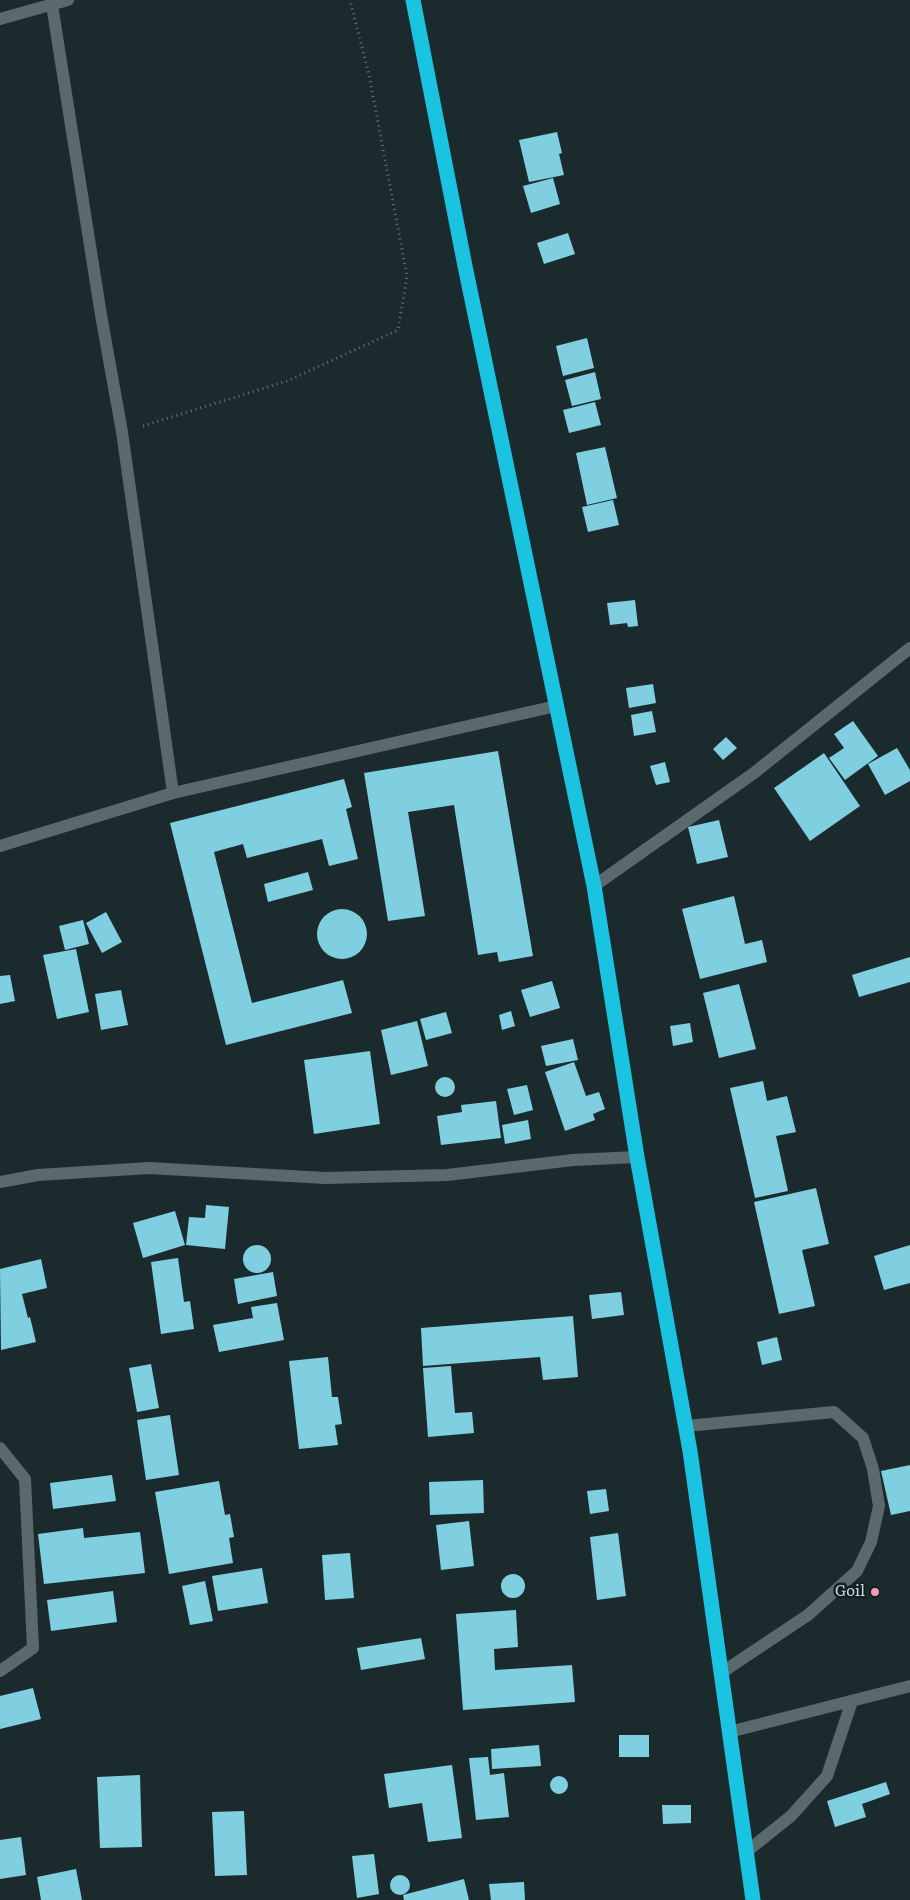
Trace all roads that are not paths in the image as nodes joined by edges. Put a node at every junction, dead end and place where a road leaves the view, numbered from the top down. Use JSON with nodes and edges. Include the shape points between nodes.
{"nodes":[{"id":1,"x":68,"y":0,"type":"edge"},
{"id":2,"x":413,"y":0,"type":"edge"},
{"id":3,"x":52,"y":5,"type":"junction"},
{"id":4,"x":0,"y":19,"type":"edge"},
{"id":5,"x":910,"y":648,"type":"edge"},
{"id":6,"x":556,"y":706,"type":"junction"},
{"id":7,"x":173,"y":793,"type":"junction"},
{"id":8,"x":0,"y":846,"type":"edge"},
{"id":9,"x":594,"y":886,"type":"junction"},
{"id":10,"x":636,"y":1157,"type":"junction"},
{"id":11,"x":0,"y":1182,"type":"edge"},
{"id":12,"x":686,"y":1426,"type":"junction"},
{"id":13,"x":0,"y":1448,"type":"edge"},
{"id":14,"x":0,"y":1671,"type":"edge"},
{"id":15,"x":721,"y":1673,"type":"junction"},
{"id":16,"x":910,"y":1686,"type":"edge"},
{"id":17,"x":852,"y":1701,"type":"junction"},
{"id":18,"x":729,"y":1732,"type":"junction"},
{"id":19,"x":746,"y":1852,"type":"junction"},
{"id":20,"x":753,"y":1900,"type":"edge"}],
"edges":[{"from":1,"to":3,"type":"street"},
{"from":2,"to":6,"type":"highway"},
{"from":3,"to":4,"type":"street"},
{"from":3,"to":7,"type":"street","via":[[100,315],[122,432]]},
{"from":5,"to":9,"type":"street","via":[[754,773]]},
{"from":6,"to":7,"type":"street"},
{"from":6,"to":9,"type":"highway"},
{"from":7,"to":8,"type":"street"},
{"from":9,"to":10,"type":"highway"},
{"from":10,"to":11,"type":"street","via":[[573,1160],[447,1175],[325,1178],[149,1168]]},
{"from":10,"to":12,"type":"highway"},
{"from":12,"to":15,"type":"highway"},
{"from":12,"to":15,"type":"street","via":[[834,1412],[863,1438],[873,1469],[879,1506],[872,1542],[857,1571],[808,1615]]},
{"from":13,"to":14,"type":"street","via":[[25,1479],[34,1648]]},
{"from":15,"to":18,"type":"highway"},
{"from":16,"to":17,"type":"street"},
{"from":17,"to":18,"type":"street"},
{"from":17,"to":19,"type":"street","via":[[827,1776],[791,1816]]},
{"from":18,"to":19,"type":"highway"},
{"from":19,"to":20,"type":"highway"}]}
